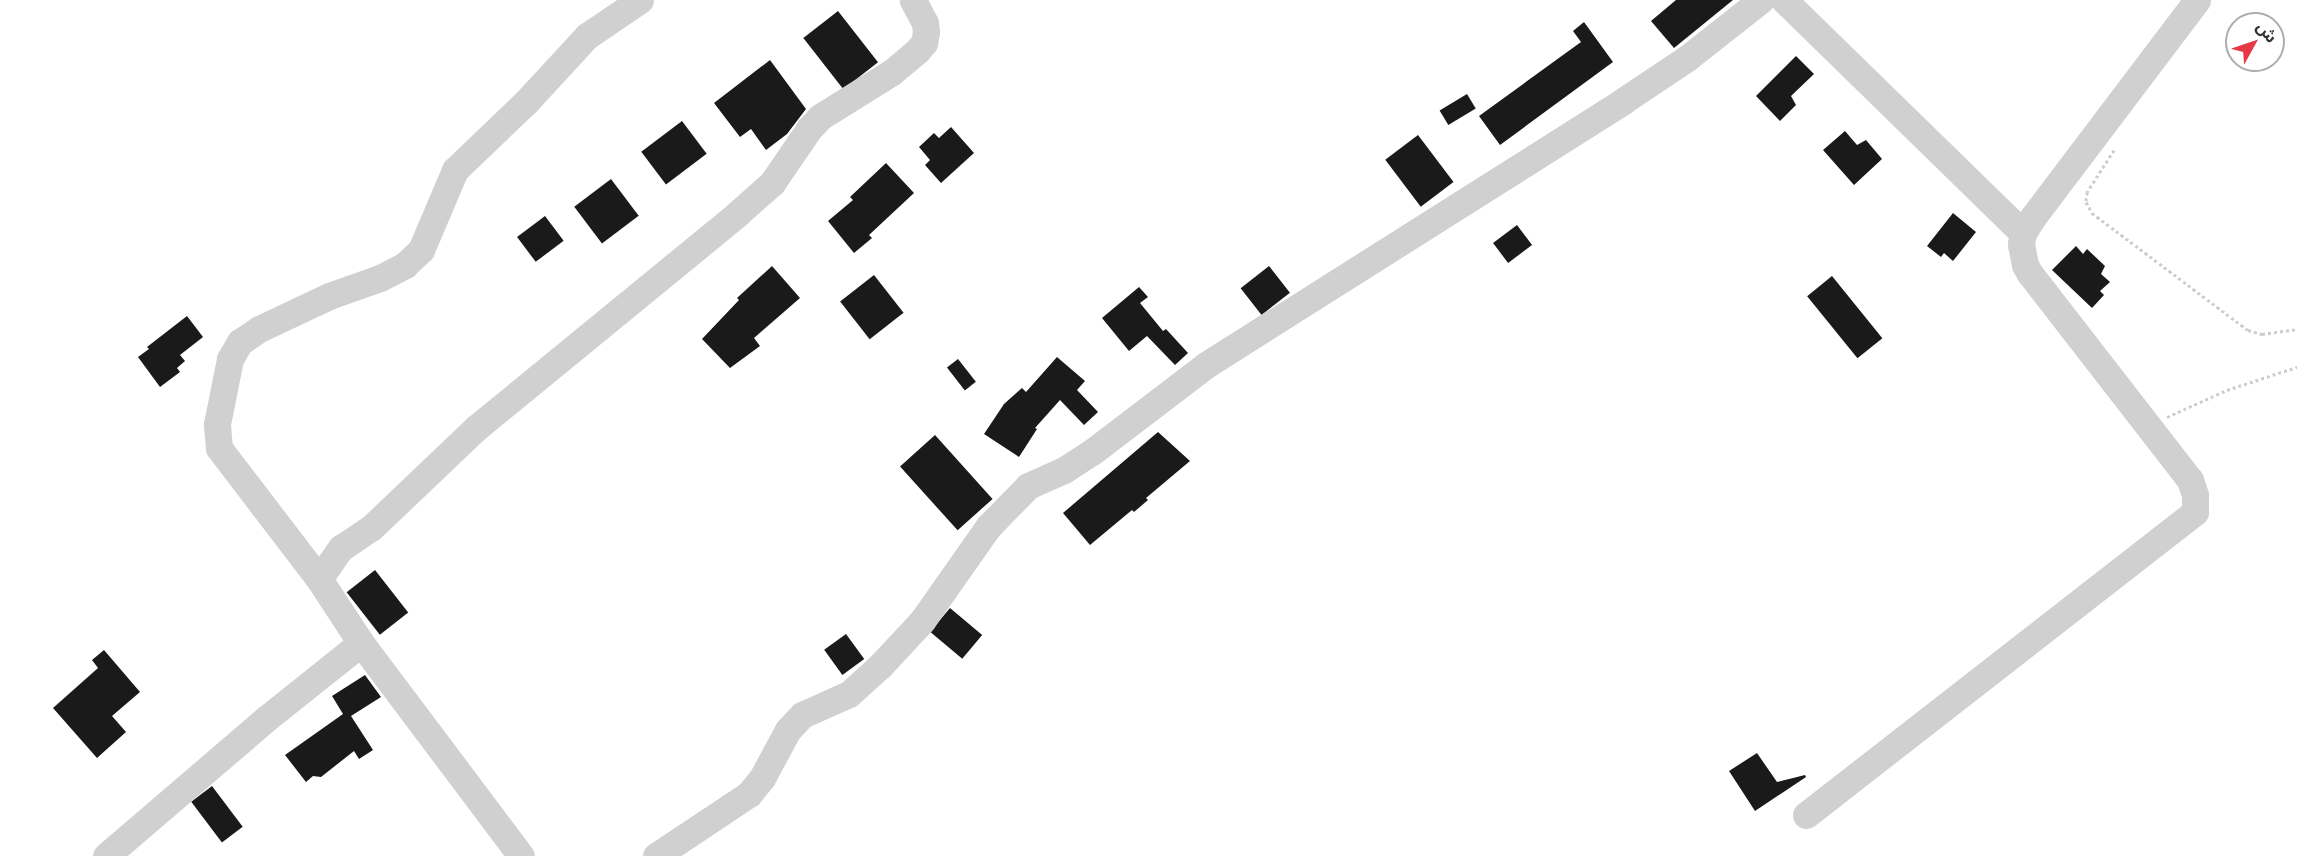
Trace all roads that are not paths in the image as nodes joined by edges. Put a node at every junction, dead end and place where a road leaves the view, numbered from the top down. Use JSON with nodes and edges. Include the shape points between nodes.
{"nodes":[{"id":1,"x":640,"y":0,"type":"edge"},
{"id":2,"x":913,"y":0,"type":"edge"},
{"id":3,"x":1761,"y":0,"type":"edge"},
{"id":4,"x":1784,"y":0,"type":"edge"},
{"id":5,"x":2197,"y":0,"type":"edge"},
{"id":6,"x":2023,"y":233,"type":"junction"},
{"id":7,"x":319,"y":579,"type":"junction"},
{"id":8,"x":361,"y":643,"type":"junction"},
{"id":9,"x":1806,"y":815,"type":"dead end"},
{"id":10,"x":106,"y":856,"type":"edge"},
{"id":11,"x":521,"y":856,"type":"edge"},
{"id":12,"x":656,"y":856,"type":"edge"}],
"edges":[{"from":1,"to":7,"type":"street","via":[[586,36],[526,102],[455,170],[421,250],[405,265],[259,328],[240,342],[230,359],[217,424],[219,448]]},
{"from":2,"to":7,"type":"street","via":[[926,32],[917,51],[892,72],[820,117],[772,183],[476,428],[371,528],[341,549]]},
{"from":3,"to":12,"type":"street","via":[[1623,102],[1206,365],[1092,452],[1028,486],[988,527],[922,621],[880,666],[849,694],[802,715],[788,730],[749,794]]},
{"from":4,"to":6,"type":"street"},
{"from":5,"to":6,"type":"street"},
{"from":6,"to":9,"type":"street","via":[[2025,265],[2193,486],[2196,505],[2191,517]]},
{"from":7,"to":8,"type":"street"},
{"from":8,"to":10,"type":"street"},
{"from":8,"to":11,"type":"street"}]}
